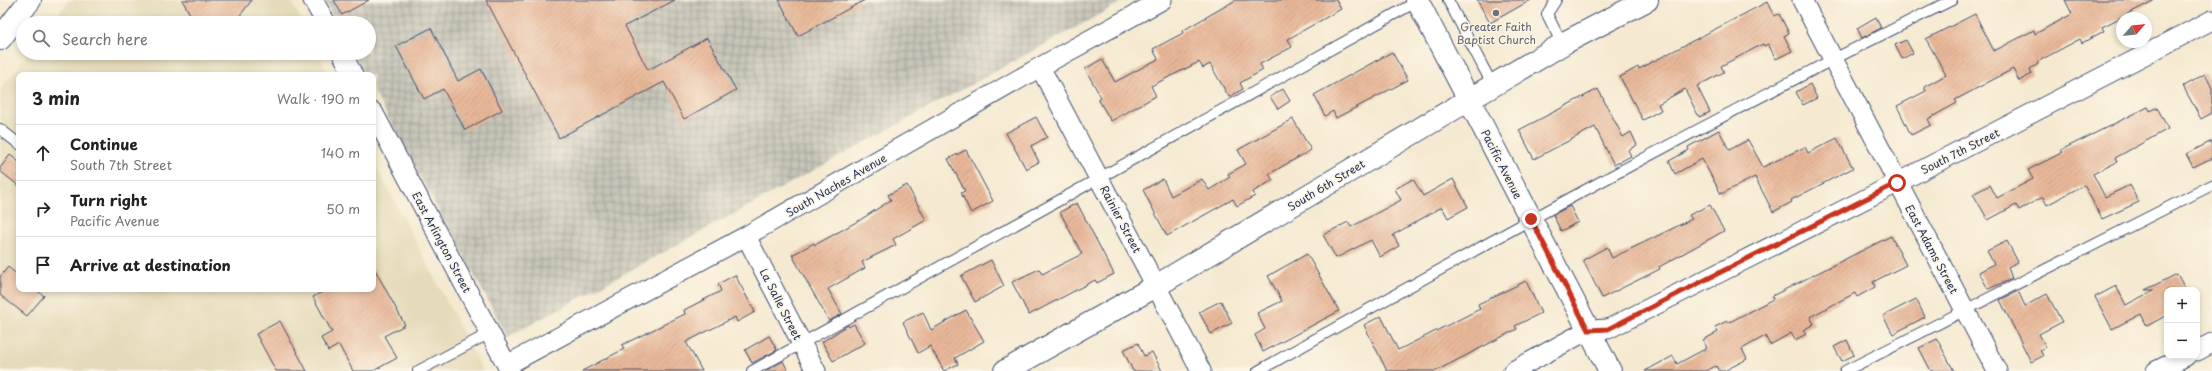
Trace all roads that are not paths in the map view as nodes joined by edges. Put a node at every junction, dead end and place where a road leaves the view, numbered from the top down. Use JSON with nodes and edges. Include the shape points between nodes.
{"nodes":[{"id":1,"x":30,"y":0,"type":"edge"},
{"id":2,"x":313,"y":0,"type":"edge"},
{"id":3,"x":1162,"y":0,"type":"edge"},
{"id":4,"x":1448,"y":0,"type":"edge"},
{"id":5,"x":1556,"y":0,"type":"edge"},
{"id":6,"x":1647,"y":0,"type":"edge"},
{"id":7,"x":1802,"y":0,"type":"edge"},
{"id":8,"x":1952,"y":0,"type":"edge"},
{"id":9,"x":1417,"y":1,"type":"edge"},
{"id":10,"x":18,"y":16,"type":"edge"},
{"id":11,"x":322,"y":16,"type":"edge"},
{"id":12,"x":16,"y":18,"type":"edge"},
{"id":13,"x":2212,"y":20,"type":"edge"},
{"id":14,"x":0,"y":39,"type":"edge"},
{"id":15,"x":1562,"y":44,"type":"junction"},
{"id":16,"x":1832,"y":59,"type":"junction"},
{"id":17,"x":346,"y":60,"type":"edge"},
{"id":18,"x":1040,"y":67,"type":"junction"},
{"id":19,"x":352,"y":72,"type":"edge"},
{"id":20,"x":1493,"y":86,"type":"junction"},
{"id":21,"x":1469,"y":100,"type":"junction"},
{"id":22,"x":376,"y":118,"type":"edge"},
{"id":23,"x":0,"y":129,"type":"edge"},
{"id":24,"x":16,"y":142,"type":"edge"},
{"id":25,"x":1099,"y":177,"type":"junction"},
{"id":26,"x":1897,"y":183,"type":"junction"},
{"id":27,"x":2212,"y":185,"type":"edge"},
{"id":28,"x":1531,"y":219,"type":"junction"},
{"id":29,"x":746,"y":236,"type":"junction"},
{"id":30,"x":1156,"y":286,"type":"junction"},
{"id":31,"x":1964,"y":310,"type":"junction"},
{"id":32,"x":1588,"y":330,"type":"junction"},
{"id":33,"x":490,"y":333,"type":"junction"},
{"id":34,"x":2212,"y":343,"type":"edge"},
{"id":35,"x":802,"y":344,"type":"junction"},
{"id":36,"x":2200,"y":349,"type":"edge"},
{"id":37,"x":2180,"y":359,"type":"edge"},
{"id":38,"x":508,"y":368,"type":"edge"},
{"id":39,"x":418,"y":371,"type":"edge"},
{"id":40,"x":752,"y":371,"type":"edge"},
{"id":41,"x":816,"y":371,"type":"edge"},
{"id":42,"x":1004,"y":371,"type":"edge"},
{"id":43,"x":1201,"y":371,"type":"edge"},
{"id":44,"x":1258,"y":371,"type":"edge"},
{"id":45,"x":1513,"y":371,"type":"edge"},
{"id":46,"x":1610,"y":371,"type":"edge"},
{"id":47,"x":1845,"y":371,"type":"edge"},
{"id":48,"x":1997,"y":371,"type":"edge"},
{"id":49,"x":2156,"y":371,"type":"edge"}],
"edges":[{"from":1,"to":10,"type":"street"},
{"from":2,"to":11,"type":"street"},
{"from":3,"to":18,"type":"street","name":"South Naches Avenue"},
{"from":4,"to":20,"type":"lane"},
{"from":5,"to":15,"type":"lane","via":[[1547,14]]},
{"from":6,"to":15,"type":"street","name":"South 6th Street"},
{"from":7,"to":16,"type":"street","name":"East Adams Street"},
{"from":8,"to":16,"type":"lane"},
{"from":9,"to":21,"type":"street","name":"Pacific Avenue"},
{"from":9,"to":25,"type":"lane"},
{"from":12,"to":14,"type":"street"},
{"from":13,"to":26,"type":"street","name":"South 7th Street"},
{"from":15,"to":20,"type":"street","name":"South 6th Street"},
{"from":16,"to":26,"type":"street","name":"East Adams Street"},
{"from":16,"to":28,"type":"lane"},
{"from":17,"to":19,"type":"street"},
{"from":18,"to":25,"type":"street","name":"Rainier Street"},
{"from":18,"to":29,"type":"street","name":"South Naches Avenue"},
{"from":20,"to":21,"type":"street","name":"South 6th Street"},
{"from":21,"to":28,"type":"street","name":"Pacific Avenue"},
{"from":21,"to":30,"type":"street","name":"South 6th Street"},
{"from":22,"to":33,"type":"street","name":"East Arlington Street"},
{"from":23,"to":24,"type":"lane"},
{"from":25,"to":30,"type":"street","name":"Rainier Street"},
{"from":25,"to":35,"type":"lane"},
{"from":26,"to":31,"type":"street","name":"East Adams Street"},
{"from":26,"to":32,"type":"street","name":"South 7th Street","via":[[1608,329]]},
{"from":27,"to":31,"type":"lane"},
{"from":28,"to":32,"type":"street","name":"Pacific Avenue"},
{"from":28,"to":44,"type":"lane"},
{"from":29,"to":35,"type":"street","name":"La Salle Street"},
{"from":29,"to":38,"type":"street","name":"South Naches Avenue"},
{"from":30,"to":42,"type":"street","name":"South 6th Street"},
{"from":30,"to":43,"type":"street","name":"Rainier Street"},
{"from":31,"to":47,"type":"lane"},
{"from":31,"to":48,"type":"street","name":"East Adams Street"},
{"from":32,"to":45,"type":"street","name":"South 7th Street"},
{"from":32,"to":46,"type":"street","name":"Pacific Avenue"},
{"from":33,"to":38,"type":"street","name":"East Arlington Street"},
{"from":33,"to":39,"type":"lane"},
{"from":34,"to":36,"type":"street"},
{"from":35,"to":40,"type":"lane"},
{"from":35,"to":41,"type":"street","name":"La Salle Street"},
{"from":37,"to":49,"type":"street"}]}
